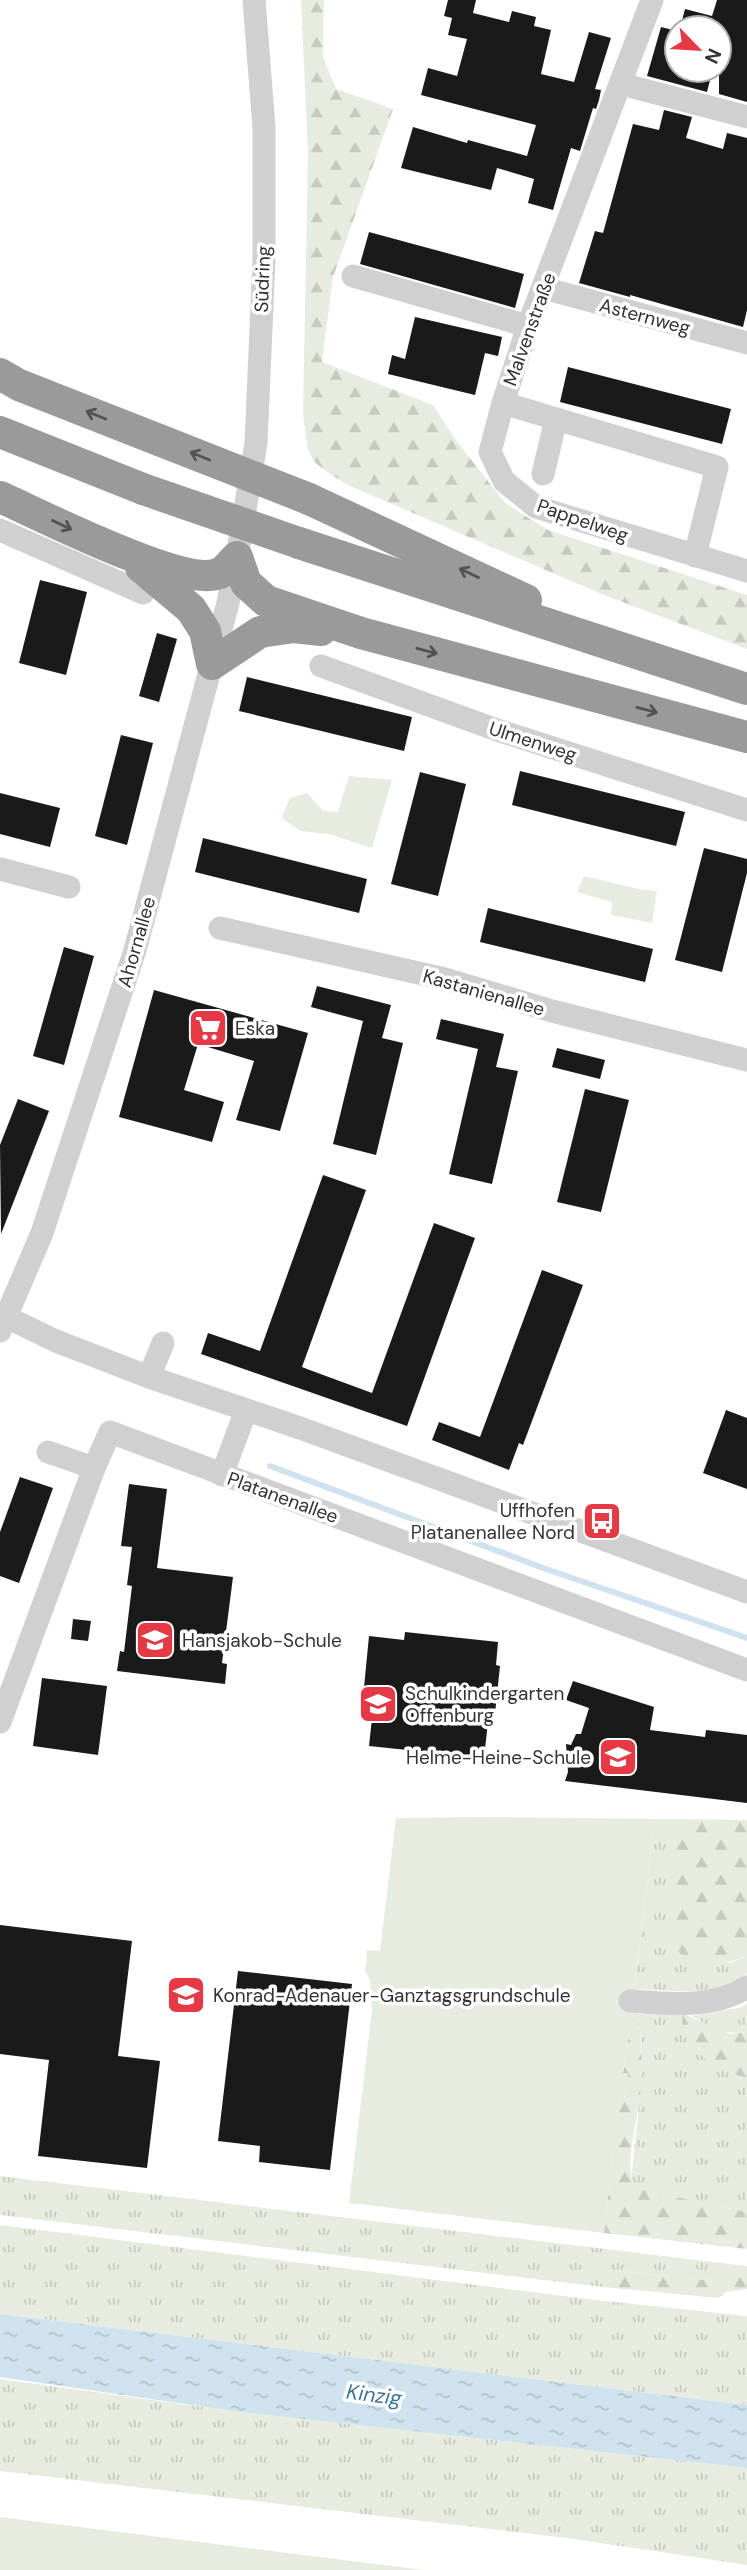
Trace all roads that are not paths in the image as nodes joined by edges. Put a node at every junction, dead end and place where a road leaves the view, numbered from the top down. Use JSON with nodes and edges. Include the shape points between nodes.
{"nodes":[{"id":1,"x":254,"y":0,"type":"edge"},
{"id":2,"x":652,"y":0,"type":"edge"},
{"id":3,"x":621,"y":84,"type":"junction"},
{"id":4,"x":747,"y":117,"type":"edge"},
{"id":5,"x":353,"y":276,"type":"dead end"},
{"id":6,"x":543,"y":288,"type":"junction"},
{"id":7,"x":528,"y":326,"type":"junction"},
{"id":8,"x":747,"y":343,"type":"edge"},
{"id":9,"x":0,"y":374,"type":"edge"},
{"id":10,"x":503,"y":403,"type":"junction"},
{"id":11,"x":556,"y":419,"type":"junction"},
{"id":12,"x":0,"y":432,"type":"edge"},
{"id":13,"x":543,"y":474,"type":"dead end"},
{"id":14,"x":0,"y":497,"type":"edge"},
{"id":15,"x":0,"y":530,"type":"edge"},
{"id":16,"x":125,"y":554,"type":"junction"},
{"id":17,"x":695,"y":556,"type":"junction"},
{"id":18,"x":237,"y":557,"type":"junction"},
{"id":19,"x":747,"y":571,"type":"edge"},
{"id":20,"x":143,"y":593,"type":"dead end"},
{"id":21,"x":361,"y":634,"type":"junction"},
{"id":22,"x":664,"y":663,"type":"junction"},
{"id":23,"x":212,"y":664,"type":"junction"},
{"id":24,"x":321,"y":666,"type":"dead end"},
{"id":25,"x":747,"y":689,"type":"edge"},
{"id":26,"x":747,"y":737,"type":"edge"},
{"id":27,"x":747,"y":810,"type":"edge"},
{"id":28,"x":0,"y":870,"type":"edge"},
{"id":29,"x":69,"y":887,"type":"dead end"},
{"id":30,"x":220,"y":928,"type":"dead end"},
{"id":31,"x":747,"y":1060,"type":"edge"},
{"id":32,"x":2,"y":1321,"type":"edge"},
{"id":33,"x":163,"y":1343,"type":"dead end"},
{"id":34,"x":149,"y":1377,"type":"junction"},
{"id":35,"x":246,"y":1410,"type":"junction"},
{"id":36,"x":48,"y":1452,"type":"dead end"},
{"id":37,"x":94,"y":1468,"type":"junction"},
{"id":38,"x":222,"y":1475,"type":"junction"},
{"id":39,"x":747,"y":1592,"type":"edge"},
{"id":40,"x":747,"y":1670,"type":"edge"},
{"id":41,"x":0,"y":1722,"type":"edge"},
{"id":42,"x":747,"y":1987,"type":"edge"},
{"id":43,"x":630,"y":2001,"type":"dead end"}],
"edges":[{"from":1,"to":18,"type":"street","name":"Südring","via":[[264,128],[264,260],[256,443]]},
{"from":2,"to":3,"type":"street","name":"Malvenstraße"},
{"from":3,"to":4,"type":"street"},
{"from":3,"to":6,"type":"street","name":"Malvenstraße"},
{"from":5,"to":7,"type":"street"},
{"from":6,"to":7,"type":"street","name":"Malvenstraße"},
{"from":6,"to":8,"type":"street","name":"Asternweg"},
{"from":7,"to":10,"type":"street","name":"Malvenstraße"},
{"from":22,"to":9,"type":"highway","one_way":true,"bridge":true,"via":[[309,499]]},
{"from":10,"to":11,"type":"street","name":"Malvenstraße"},
{"from":10,"to":17,"type":"street","name":"Pappelweg","via":[[491,452],[504,481],[536,508]]},
{"from":11,"to":13,"type":"street"},
{"from":11,"to":17,"type":"street","name":"Malvenstraße","via":[[717,467]]},
{"from":12,"to":22,"type":"highway","bridge":true,"via":[[143,489]]},
{"from":14,"to":16,"type":"highway","one_way":true},
{"from":15,"to":20,"type":"street"},
{"from":16,"to":18,"type":"highway","via":[[198,576],[221,573]]},
{"from":16,"to":23,"type":"highway","via":[[191,609],[205,631]]},
{"from":17,"to":19,"type":"street","name":"Pappelweg"},
{"from":18,"to":21,"type":"highway","via":[[246,583],[266,601]]},
{"from":18,"to":23,"type":"street","name":"Ahornallee"},
{"from":21,"to":23,"type":"highway","via":[[294,627],[260,632]]},
{"from":21,"to":26,"type":"highway","one_way":true},
{"from":22,"to":25,"type":"highway"},
{"from":23,"to":32,"type":"street","name":"Ahornallee","via":[[135,950],[42,1233]]},
{"from":24,"to":27,"type":"street","name":"Ulmenweg","via":[[497,730]]},
{"from":28,"to":29,"type":"street"},
{"from":30,"to":31,"type":"street","name":"Kastanienallee","via":[[445,979]]},
{"from":32,"to":34,"type":"street"},
{"from":33,"to":34,"type":"street"},
{"from":34,"to":35,"type":"street"},
{"from":35,"to":38,"type":"street"},
{"from":35,"to":39,"type":"street"},
{"from":36,"to":37,"type":"street"},
{"from":37,"to":38,"type":"street","name":"Platanenallee","via":[[110,1432]]},
{"from":37,"to":41,"type":"street","name":"Platanenallee"},
{"from":38,"to":40,"type":"street","name":"Platanenallee"},
{"from":42,"to":43,"type":"street","via":[[704,2003]]}]}
